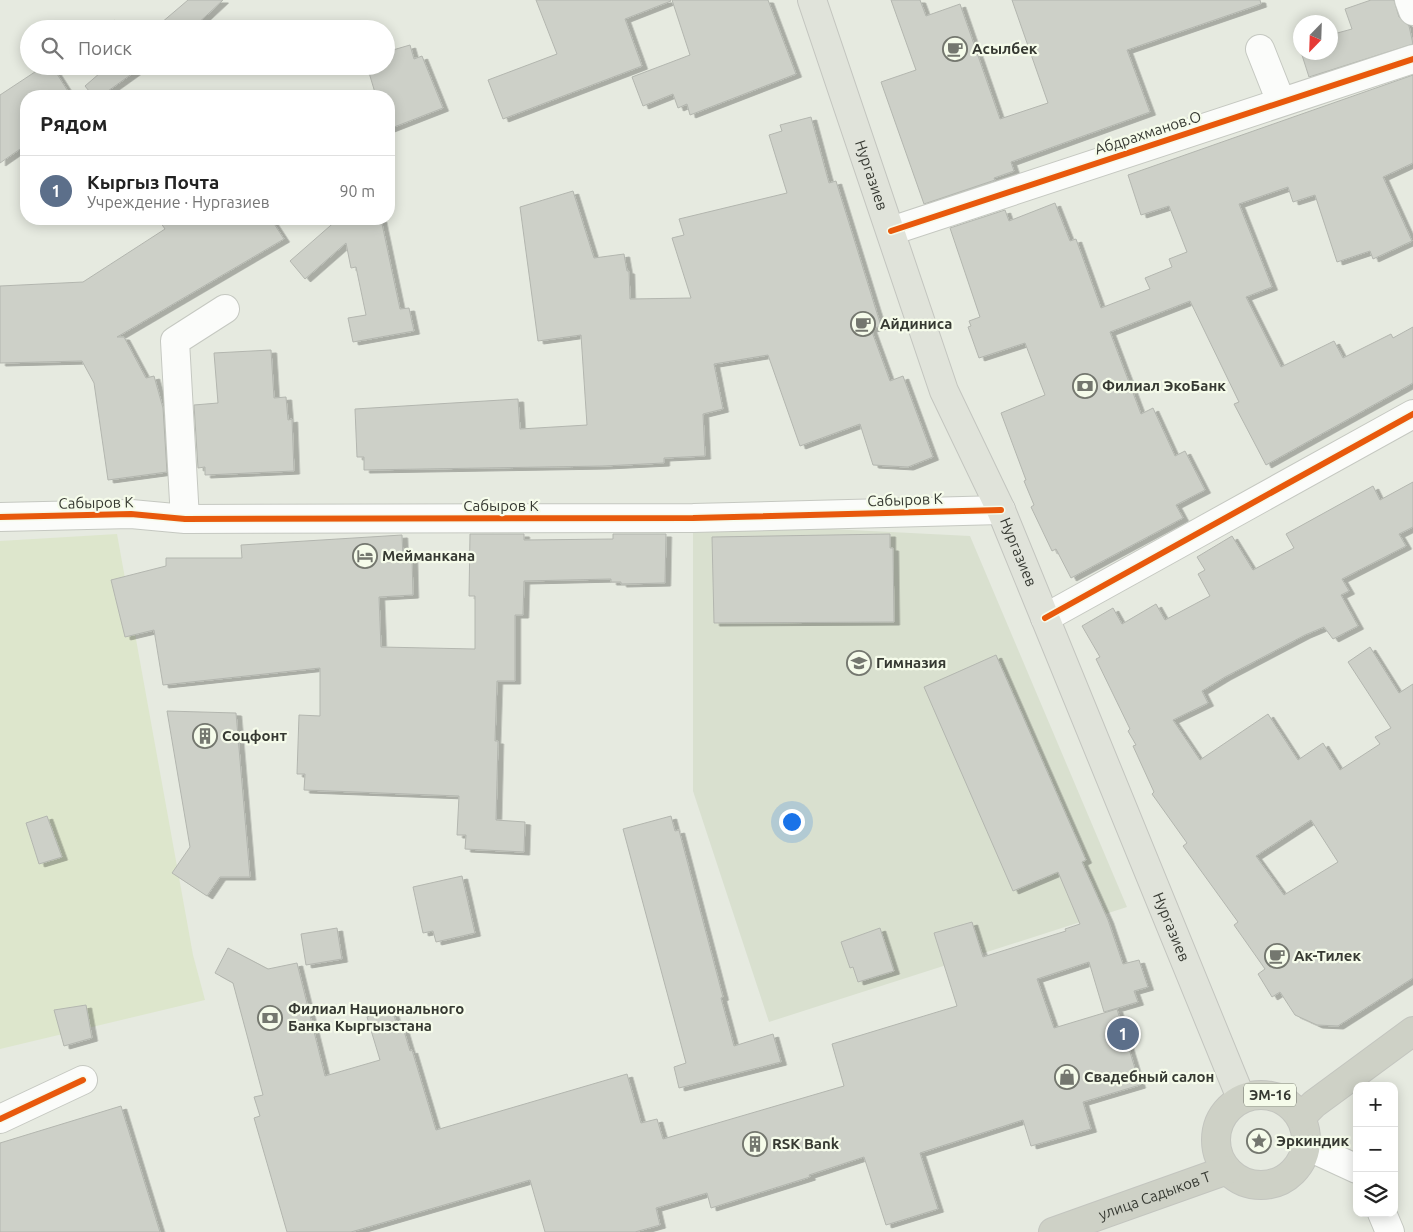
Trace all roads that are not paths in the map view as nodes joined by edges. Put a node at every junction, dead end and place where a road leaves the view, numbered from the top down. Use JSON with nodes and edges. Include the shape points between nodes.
{"nodes":[{"id":1,"x":812,"y":0,"type":"edge"},
{"id":2,"x":1409,"y":0,"type":"edge"},
{"id":3,"x":1413,"y":11,"type":"edge"},
{"id":4,"x":1260,"y":49,"type":"dead end"},
{"id":5,"x":1413,"y":59,"type":"edge"},
{"id":6,"x":1281,"y":102,"type":"junction"},
{"id":7,"x":891,"y":231,"type":"junction"},
{"id":8,"x":225,"y":310,"type":"dead end"},
{"id":9,"x":1413,"y":414,"type":"edge"},
{"id":10,"x":1001,"y":510,"type":"junction"},
{"id":11,"x":0,"y":517,"type":"edge"},
{"id":12,"x":185,"y":519,"type":"junction"},
{"id":13,"x":1045,"y":618,"type":"junction"},
{"id":14,"x":1413,"y":1031,"type":"edge"},
{"id":15,"x":82,"y":1080,"type":"dead end"},
{"id":16,"x":1241,"y":1098,"type":"junction"},
{"id":17,"x":1301,"y":1117,"type":"junction"},
{"id":18,"x":0,"y":1119,"type":"edge"},
{"id":19,"x":1307,"y":1146,"type":"junction"},
{"id":20,"x":1353,"y":1167,"type":"edge"},
{"id":21,"x":1227,"y":1170,"type":"junction"},
{"id":22,"x":1384,"y":1217,"type":"edge"},
{"id":23,"x":1054,"y":1232,"type":"edge"},
{"id":24,"x":1390,"y":1232,"type":"edge"}],
"edges":[{"from":1,"to":7,"type":"main road","name":"Нургазиев"},
{"from":2,"to":3,"type":"street"},
{"from":4,"to":6,"type":"street"},
{"from":5,"to":6,"type":"street","name":"Абдрахманов.О"},
{"from":6,"to":7,"type":"street","name":"Абдрахманов.О"},
{"from":7,"to":10,"type":"main road","name":"Нургазиев","via":[[944,390]]},
{"from":8,"to":12,"type":"street","via":[[175,341]]},
{"from":9,"to":13,"type":"street"},
{"from":10,"to":12,"type":"street","name":"Сабыров К","via":[[693,518]]},
{"from":10,"to":13,"type":"main road","name":"Нургазиев"},
{"from":11,"to":12,"type":"street","name":"Сабыров К","via":[[131,514]]},
{"from":13,"to":16,"type":"main road","name":"Нургазиев"},
{"from":14,"to":17,"type":"highway","number":"ЭМ-16"},
{"from":15,"to":18,"type":"street"},
{"from":16,"to":17,"type":"highway","number":"ЭМ-16","via":[[1270,1095],[1293,1107]]},
{"from":16,"to":21,"type":"highway","number":"ЭМ-16","via":[[1223,1116],[1217,1129],[1219,1158]]},
{"from":17,"to":19,"type":"highway","number":"ЭМ-16"},
{"from":19,"to":20,"type":"street"},
{"from":19,"to":21,"type":"highway","via":[[1303,1160],[1294,1172],[1268,1186],[1239,1180]]},
{"from":21,"to":23,"type":"highway","name":"улица Садыков Т"},
{"from":22,"to":24,"type":"street"}]}
